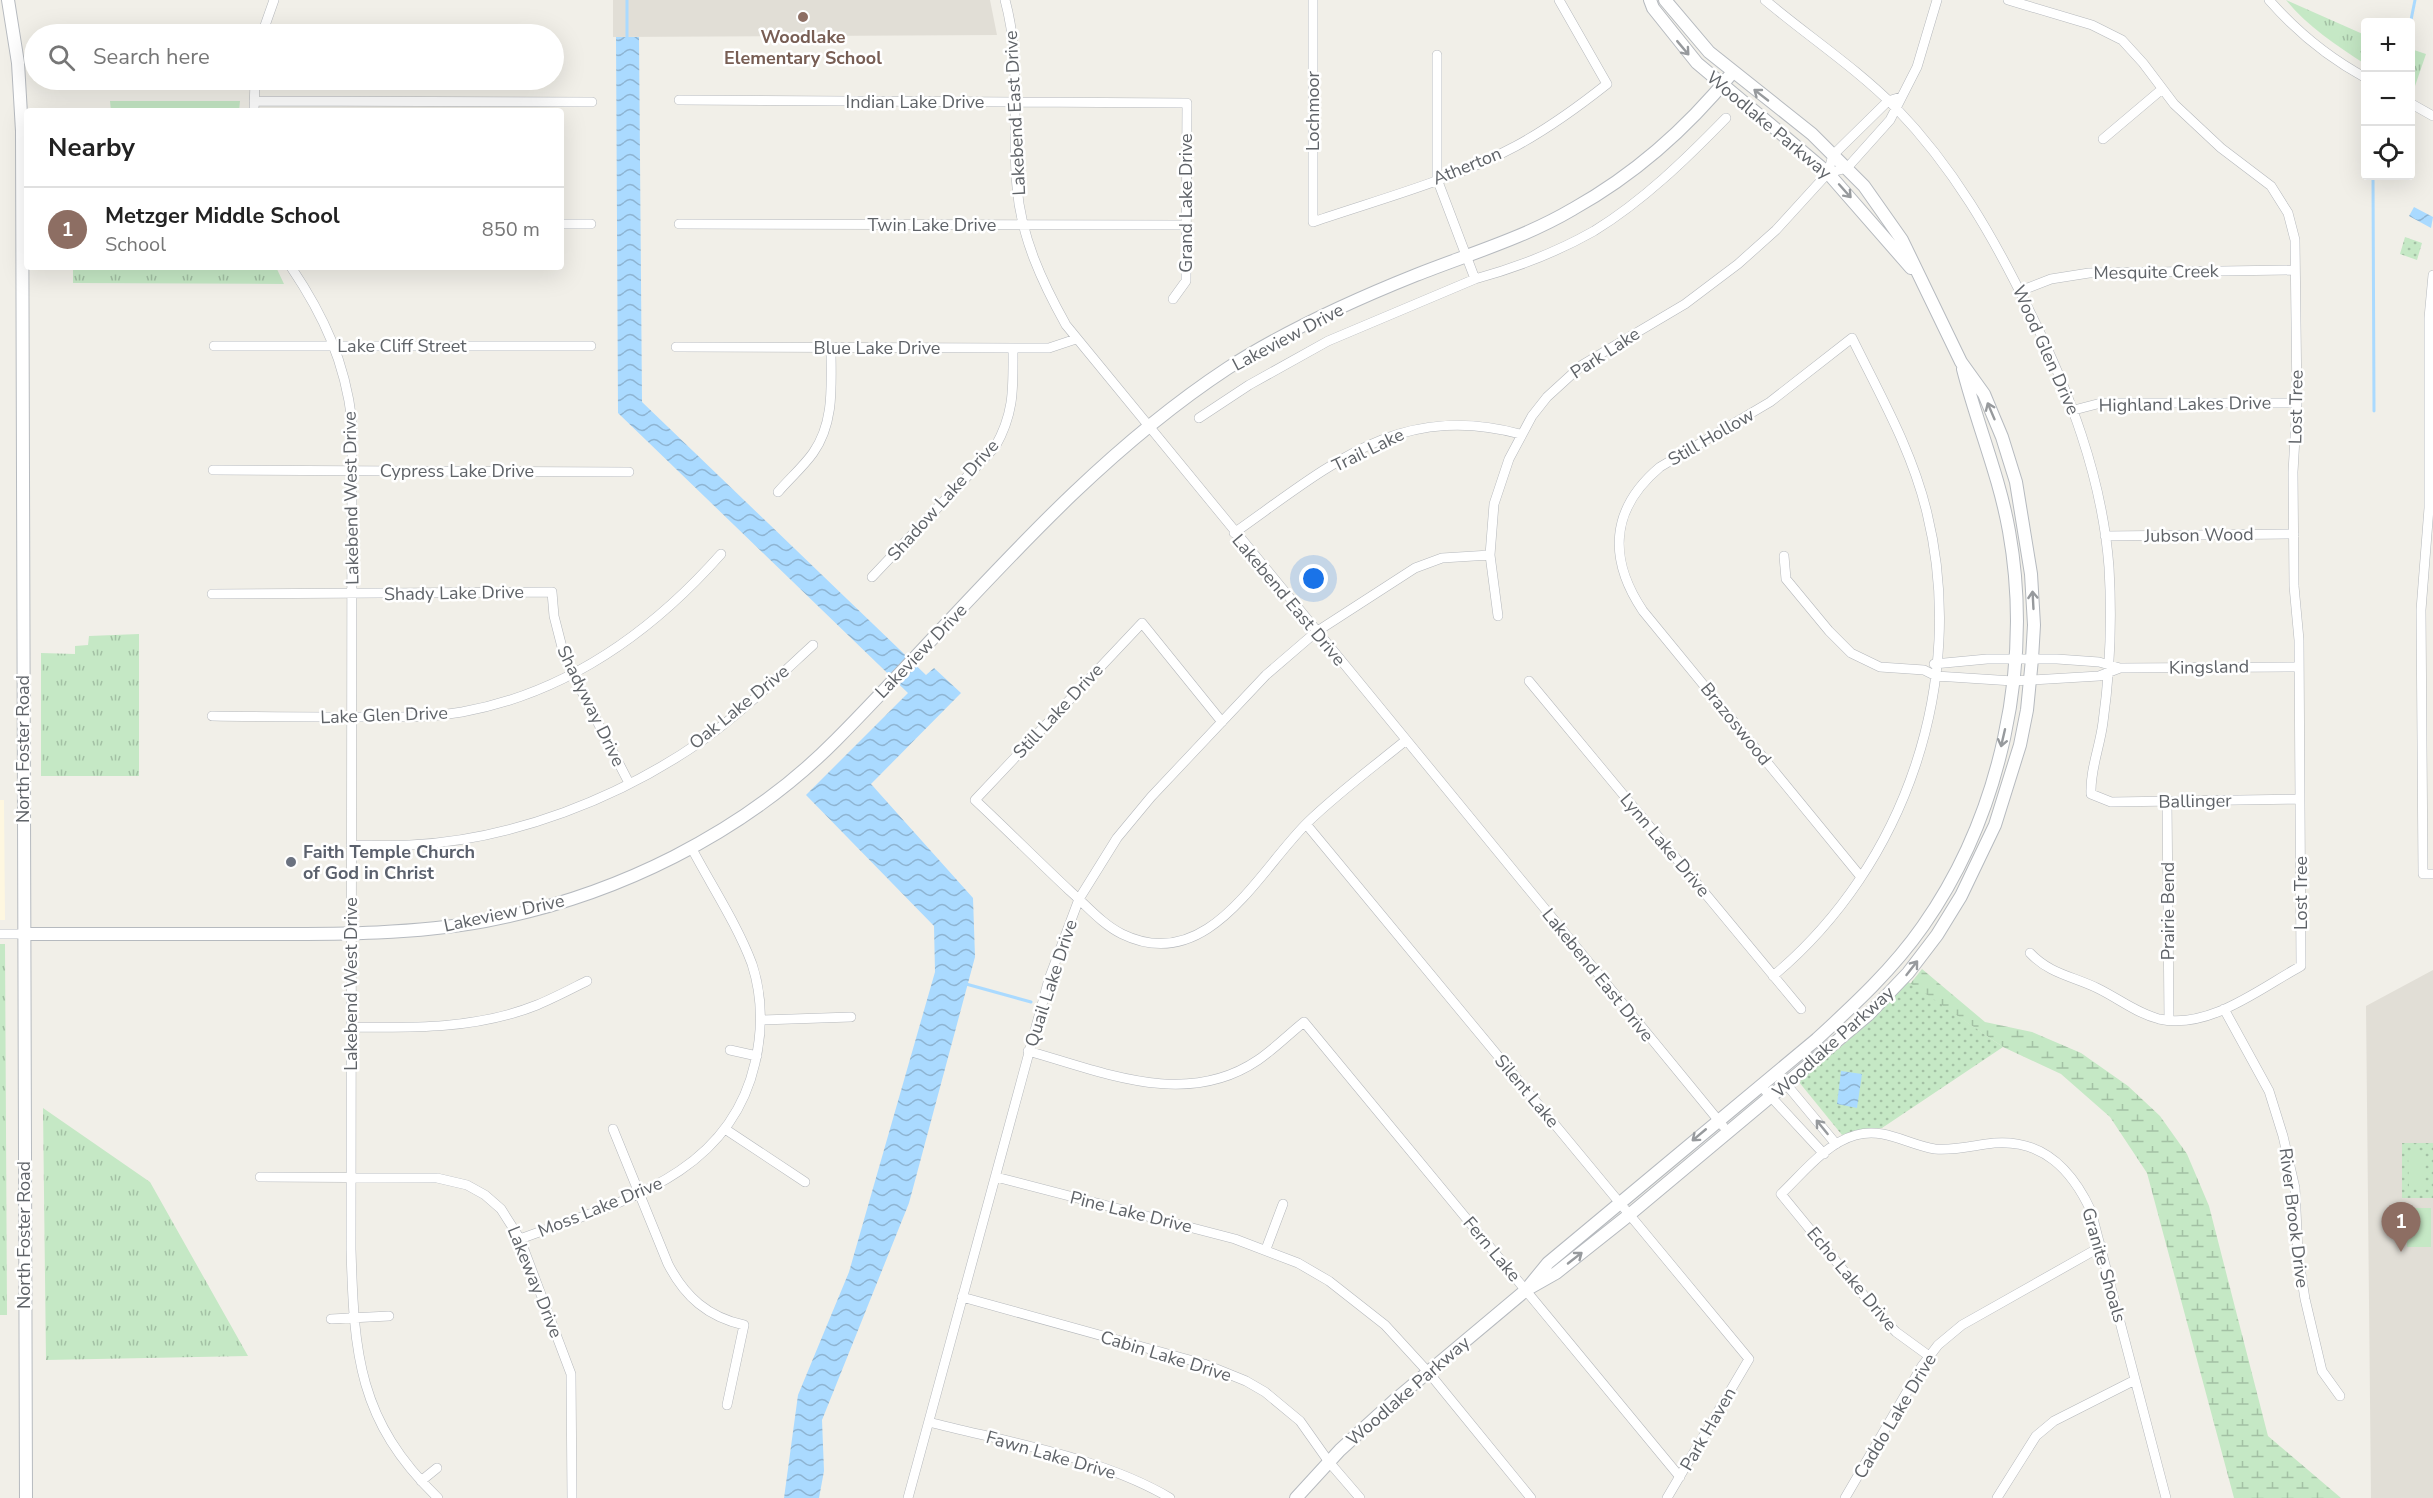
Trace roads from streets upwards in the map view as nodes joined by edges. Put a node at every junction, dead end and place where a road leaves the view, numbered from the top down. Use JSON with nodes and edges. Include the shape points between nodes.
{"nodes":[{"id":1,"x":8,"y":0,"type":"edge"},
{"id":2,"x":274,"y":0,"type":"edge"},
{"id":3,"x":1005,"y":0,"type":"edge"},
{"id":4,"x":1313,"y":0,"type":"edge"},
{"id":5,"x":1559,"y":0,"type":"edge"},
{"id":6,"x":1650,"y":0,"type":"edge"},
{"id":7,"x":1665,"y":0,"type":"edge"},
{"id":8,"x":1765,"y":0,"type":"edge"},
{"id":9,"x":1937,"y":0,"type":"edge"},
{"id":10,"x":2008,"y":0,"type":"edge"},
{"id":11,"x":2269,"y":0,"type":"edge"},
{"id":12,"x":266,"y":24,"type":"edge"},
{"id":13,"x":1437,"y":54,"type":"dead end"},
{"id":14,"x":1732,"y":73,"type":"junction"},
{"id":15,"x":2361,"y":75,"type":"edge"},
{"id":16,"x":1721,"y":85,"type":"junction"},
{"id":17,"x":255,"y":90,"type":"edge"},
{"id":18,"x":2161,"y":90,"type":"junction"},
{"id":19,"x":1900,"y":97,"type":"junction"},
{"id":20,"x":679,"y":100,"type":"dead end"},
{"id":21,"x":254,"y":101,"type":"junction"},
{"id":22,"x":1888,"y":101,"type":"junction"},
{"id":23,"x":592,"y":102,"type":"dead end"},
{"id":24,"x":1015,"y":102,"type":"junction"},
{"id":25,"x":1187,"y":103,"type":"joint"},
{"id":26,"x":2415,"y":106,"type":"edge"},
{"id":27,"x":254,"y":108,"type":"edge"},
{"id":28,"x":1896,"y":108,"type":"junction"},
{"id":29,"x":2433,"y":116,"type":"edge"},
{"id":30,"x":1726,"y":118,"type":"dead end"},
{"id":31,"x":1859,"y":130,"type":"junction"},
{"id":32,"x":2103,"y":139,"type":"dead end"},
{"id":33,"x":1870,"y":140,"type":"junction"},
{"id":34,"x":1833,"y":155,"type":"junction"},
{"id":35,"x":1847,"y":168,"type":"junction"},
{"id":36,"x":1828,"y":173,"type":"junction"},
{"id":37,"x":1437,"y":178,"type":"junction"},
{"id":38,"x":1313,"y":222,"type":"joint"},
{"id":39,"x":564,"y":224,"type":"edge"},
{"id":40,"x":591,"y":224,"type":"dead end"},
{"id":41,"x":679,"y":224,"type":"dead end"},
{"id":42,"x":1023,"y":225,"type":"junction"},
{"id":43,"x":1185,"y":225,"type":"junction"},
{"id":44,"x":1466,"y":256,"type":"junction"},
{"id":45,"x":293,"y":270,"type":"edge"},
{"id":46,"x":2295,"y":270,"type":"junction"},
{"id":47,"x":1917,"y":274,"type":"junction"},
{"id":48,"x":2433,"y":275,"type":"edge"},
{"id":49,"x":1475,"y":279,"type":"junction"},
{"id":50,"x":2020,"y":291,"type":"junction"},
{"id":51,"x":1173,"y":300,"type":"dead end"},
{"id":52,"x":1076,"y":339,"type":"junction"},
{"id":53,"x":214,"y":346,"type":"dead end"},
{"id":54,"x":336,"y":346,"type":"junction"},
{"id":55,"x":591,"y":346,"type":"dead end"},
{"id":56,"x":676,"y":347,"type":"dead end"},
{"id":57,"x":831,"y":348,"type":"junction"},
{"id":58,"x":1013,"y":348,"type":"junction"},
{"id":59,"x":1961,"y":362,"type":"junction"},
{"id":60,"x":2298,"y":403,"type":"junction"},
{"id":61,"x":2431,"y":404,"type":"edge"},
{"id":62,"x":2074,"y":410,"type":"junction"},
{"id":63,"x":1199,"y":418,"type":"dead end"},
{"id":64,"x":1148,"y":426,"type":"junction"},
{"id":65,"x":1520,"y":434,"type":"junction"},
{"id":66,"x":213,"y":470,"type":"dead end"},
{"id":67,"x":352,"y":471,"type":"junction"},
{"id":68,"x":629,"y":472,"type":"dead end"},
{"id":69,"x":778,"y":492,"type":"dead end"},
{"id":70,"x":2430,"y":532,"type":"edge"},
{"id":71,"x":1234,"y":533,"type":"junction"},
{"id":72,"x":2294,"y":534,"type":"junction"},
{"id":73,"x":2105,"y":536,"type":"junction"},
{"id":74,"x":721,"y":554,"type":"dead end"},
{"id":75,"x":1490,"y":555,"type":"junction"},
{"id":76,"x":1784,"y":556,"type":"dead end"},
{"id":77,"x":1621,"y":567,"type":"joint"},
{"id":78,"x":872,"y":577,"type":"dead end"},
{"id":79,"x":552,"y":592,"type":"joint"},
{"id":80,"x":212,"y":594,"type":"dead end"},
{"id":81,"x":352,"y":595,"type":"junction"},
{"id":82,"x":1498,"y":616,"type":"dead end"},
{"id":83,"x":1316,"y":632,"type":"junction"},
{"id":84,"x":813,"y":645,"type":"dead end"},
{"id":85,"x":2014,"y":659,"type":"junction"},
{"id":86,"x":2032,"y":659,"type":"junction"},
{"id":87,"x":2066,"y":660,"type":"junction"},
{"id":88,"x":1976,"y":661,"type":"junction"},
{"id":89,"x":1937,"y":662,"type":"junction"},
{"id":90,"x":2299,"y":667,"type":"junction"},
{"id":91,"x":2108,"y":668,"type":"junction"},
{"id":92,"x":1924,"y":670,"type":"junction"},
{"id":93,"x":573,"y":675,"type":"junction"},
{"id":94,"x":1936,"y":676,"type":"junction"},
{"id":95,"x":1976,"y":678,"type":"junction"},
{"id":96,"x":2066,"y":678,"type":"junction"},
{"id":97,"x":2030,"y":680,"type":"junction"},
{"id":98,"x":1529,"y":681,"type":"dead end"},
{"id":99,"x":2013,"y":681,"type":"junction"},
{"id":100,"x":212,"y":716,"type":"dead end"},
{"id":101,"x":352,"y":717,"type":"junction"},
{"id":102,"x":1222,"y":722,"type":"junction"},
{"id":103,"x":1405,"y":741,"type":"junction"},
{"id":104,"x":629,"y":783,"type":"junction"},
{"id":105,"x":2091,"y":794,"type":"joint"},
{"id":106,"x":2299,"y":799,"type":"junction"},
{"id":107,"x":2167,"y":801,"type":"junction"},
{"id":108,"x":1306,"y":824,"type":"junction"},
{"id":109,"x":351,"y":845,"type":"junction"},
{"id":110,"x":691,"y":847,"type":"junction"},
{"id":111,"x":2428,"y":874,"type":"edge"},
{"id":112,"x":1861,"y":877,"type":"junction"},
{"id":113,"x":1079,"y":899,"type":"junction"},
{"id":114,"x":351,"y":933,"type":"junction"},
{"id":115,"x":0,"y":934,"type":"edge"},
{"id":116,"x":24,"y":934,"type":"junction"},
{"id":117,"x":2030,"y":953,"type":"dead end"},
{"id":118,"x":1773,"y":976,"type":"junction"},
{"id":119,"x":587,"y":981,"type":"dead end"},
{"id":120,"x":1801,"y":1009,"type":"dead end"},
{"id":121,"x":2224,"y":1009,"type":"junction"},
{"id":122,"x":851,"y":1017,"type":"dead end"},
{"id":123,"x":762,"y":1020,"type":"junction"},
{"id":124,"x":2169,"y":1020,"type":"junction"},
{"id":125,"x":351,"y":1027,"type":"junction"},
{"id":126,"x":730,"y":1050,"type":"dead end"},
{"id":127,"x":1028,"y":1051,"type":"junction"},
{"id":128,"x":757,"y":1056,"type":"junction"},
{"id":129,"x":1776,"y":1072,"type":"junction"},
{"id":130,"x":1787,"y":1084,"type":"junction"},
{"id":131,"x":1760,"y":1085,"type":"junction"},
{"id":132,"x":1771,"y":1097,"type":"junction"},
{"id":133,"x":1809,"y":1110,"type":"junction"},
{"id":134,"x":1717,"y":1120,"type":"junction"},
{"id":135,"x":1794,"y":1122,"type":"junction"},
{"id":136,"x":613,"y":1129,"type":"dead end"},
{"id":137,"x":725,"y":1129,"type":"junction"},
{"id":138,"x":1728,"y":1132,"type":"junction"},
{"id":139,"x":1836,"y":1144,"type":"junction"},
{"id":140,"x":1824,"y":1154,"type":"junction"},
{"id":141,"x":352,"y":1176,"type":"junction"},
{"id":142,"x":260,"y":1177,"type":"dead end"},
{"id":143,"x":996,"y":1177,"type":"junction"},
{"id":144,"x":805,"y":1182,"type":"dead end"},
{"id":145,"x":1781,"y":1194,"type":"joint"},
{"id":146,"x":638,"y":1195,"type":"junction"},
{"id":147,"x":1619,"y":1202,"type":"junction"},
{"id":148,"x":1283,"y":1204,"type":"dead end"},
{"id":149,"x":1629,"y":1215,"type":"junction"},
{"id":150,"x":520,"y":1239,"type":"junction"},
{"id":151,"x":2102,"y":1246,"type":"junction"},
{"id":152,"x":1266,"y":1249,"type":"junction"},
{"id":153,"x":1526,"y":1290,"type":"junction"},
{"id":154,"x":962,"y":1297,"type":"junction"},
{"id":155,"x":389,"y":1316,"type":"dead end"},
{"id":156,"x":353,"y":1317,"type":"junction"},
{"id":157,"x":332,"y":1319,"type":"dead end"},
{"id":158,"x":1929,"y":1356,"type":"junction"},
{"id":159,"x":1749,"y":1359,"type":"joint"},
{"id":160,"x":1429,"y":1373,"type":"junction"},
{"id":161,"x":2135,"y":1380,"type":"junction"},
{"id":162,"x":2340,"y":1396,"type":"dead end"},
{"id":163,"x":727,"y":1405,"type":"dead end"},
{"id":164,"x":928,"y":1422,"type":"junction"},
{"id":165,"x":1329,"y":1462,"type":"junction"},
{"id":166,"x":437,"y":1468,"type":"dead end"},
{"id":167,"x":1680,"y":1477,"type":"junction"},
{"id":168,"x":421,"y":1481,"type":"junction"},
{"id":169,"x":26,"y":1498,"type":"edge"},
{"id":170,"x":438,"y":1498,"type":"edge"},
{"id":171,"x":572,"y":1498,"type":"edge"},
{"id":172,"x":909,"y":1498,"type":"edge"},
{"id":173,"x":1170,"y":1498,"type":"edge"},
{"id":174,"x":1296,"y":1498,"type":"edge"},
{"id":175,"x":1360,"y":1498,"type":"edge"},
{"id":176,"x":1531,"y":1498,"type":"edge"},
{"id":177,"x":1667,"y":1498,"type":"edge"},
{"id":178,"x":1845,"y":1498,"type":"edge"},
{"id":179,"x":1997,"y":1498,"type":"edge"},
{"id":180,"x":2166,"y":1498,"type":"edge"}],
"edges":[{"from":1,"to":116,"type":"street","name":"North Foster Road","via":[[18,63],[22,131]]},
{"from":2,"to":12,"type":"street"},
{"from":3,"to":24,"type":"street","name":"Lakebend East Drive","via":[[1014,46]]},
{"from":4,"to":38,"type":"street","name":"Lochmoor"},
{"from":5,"to":37,"type":"street","name":"Atherton","via":[[1607,84],[1561,120],[1514,147]]},
{"from":6,"to":16,"type":"street","name":"Woodlake Parkway","one_way":true,"via":[[1674,36]]},
{"from":7,"to":14,"type":"street","name":"Woodlake Parkway","via":[[1685,27]]},
{"from":8,"to":22,"type":"street","name":"Wood Glen Drive","via":[[1847,62]]},
{"from":9,"to":19,"type":"street","via":[[1917,67]]},
{"from":10,"to":18,"type":"street","name":"Lost Tree","via":[[2108,30],[2136,54]]},
{"from":11,"to":15,"type":"street","via":[[2303,35]]},
{"from":13,"to":37,"type":"street"},
{"from":14,"to":16,"type":"street","name":"Lakeview Drive"},
{"from":34,"to":14,"type":"street","name":"Woodlake Parkway","one_way":true,"via":[[1812,134]]},
{"from":16,"to":36,"type":"street","name":"Woodlake Parkway"},
{"from":16,"to":44,"type":"street","name":"Lakeview Drive","via":[[1684,125],[1626,176],[1572,210]]},
{"from":17,"to":21,"type":"street"},
{"from":18,"to":32,"type":"street"},
{"from":18,"to":46,"type":"street","name":"Lost Tree","via":[[2280,198],[2293,226]]},
{"from":19,"to":22,"type":"street"},
{"from":19,"to":28,"type":"street"},
{"from":20,"to":24,"type":"street","name":"Indian Lake Drive"},
{"from":21,"to":23,"type":"street"},
{"from":21,"to":27,"type":"street"},
{"from":22,"to":28,"type":"street","name":"Wood Glen Drive"},
{"from":22,"to":31,"type":"street"},
{"from":24,"to":25,"type":"street","name":"Indian Lake Drive"},
{"from":24,"to":42,"type":"street","name":"Lakebend East Drive","via":[[1017,189]]},
{"from":25,"to":43,"type":"street","name":"Grand Lake Drive"},
{"from":26,"to":29,"type":"street"},
{"from":28,"to":33,"type":"street"},
{"from":28,"to":50,"type":"street","name":"Wood Glen Drive","via":[[1980,214]]},
{"from":30,"to":49,"type":"street","via":[[1666,177],[1594,231],[1540,257]]},
{"from":31,"to":33,"type":"street"},
{"from":31,"to":34,"type":"street"},
{"from":33,"to":35,"type":"street"},
{"from":34,"to":35,"type":"street","name":"Woodlake Parkway"},
{"from":34,"to":36,"type":"street","name":"Park Lake"},
{"from":35,"to":36,"type":"street"},
{"from":35,"to":47,"type":"street","name":"Woodlake Parkway","via":[[1902,240]]},
{"from":36,"to":47,"type":"street","name":"Woodlake Parkway","one_way":true},
{"from":36,"to":65,"type":"street","name":"Park Lake","via":[[1776,230],[1738,264],[1685,304],[1602,351],[1564,380]]},
{"from":37,"to":38,"type":"street","name":"Atherton"},
{"from":37,"to":44,"type":"street"},
{"from":39,"to":40,"type":"street"},
{"from":41,"to":42,"type":"street","name":"Twin Lake Drive"},
{"from":42,"to":43,"type":"street","name":"Twin Lake Drive"},
{"from":42,"to":52,"type":"street","name":"Lakebend East Drive","via":[[1048,294]]},
{"from":43,"to":51,"type":"street","name":"Grand Lake Drive","via":[[1186,281]]},
{"from":44,"to":49,"type":"street"},
{"from":44,"to":64,"type":"street","name":"Lakeview Drive","via":[[1321,316],[1281,337],[1230,367]]},
{"from":45,"to":54,"type":"street","name":"Lakebend West Drive","via":[[319,309]]},
{"from":46,"to":50,"type":"street","name":"Mesquite Creek","via":[[2089,273],[2052,279]]},
{"from":46,"to":60,"type":"street","name":"Lost Tree"},
{"from":47,"to":59,"type":"street","name":"Woodlake Parkway"},
{"from":48,"to":61,"type":"street","via":[[2429,318]]},
{"from":49,"to":63,"type":"street","via":[[1328,341]]},
{"from":50,"to":62,"type":"street","name":"Wood Glen Drive"},
{"from":52,"to":58,"type":"street","name":"Blue Lake Drive","via":[[1048,348]]},
{"from":52,"to":64,"type":"street","name":"Lakebend East Drive"},
{"from":53,"to":54,"type":"street","name":"Lake Cliff Street"},
{"from":54,"to":55,"type":"street","name":"Lake Cliff Street"},
{"from":54,"to":67,"type":"street","name":"Lakebend West Drive","via":[[350,403]]},
{"from":56,"to":57,"type":"street","name":"Blue Lake Drive"},
{"from":57,"to":58,"type":"street","name":"Blue Lake Drive"},
{"from":57,"to":69,"type":"street","via":[[831,399],[824,431],[808,459]]},
{"from":58,"to":78,"type":"street","name":"Shadow Lake Drive","via":[[1011,410],[995,447]]},
{"from":59,"to":85,"type":"street","name":"Woodlake Parkway","via":[[2000,486],[2010,533],[2017,624]]},
{"from":86,"to":59,"type":"street","name":"Woodlake Parkway","one_way":true,"via":[[2031,574],[2016,482],[1984,394]]},
{"from":60,"to":62,"type":"street","name":"Highland Lakes Drive","via":[[2101,403]]},
{"from":60,"to":72,"type":"street","name":"Lost Tree"},
{"from":61,"to":70,"type":"street"},
{"from":62,"to":73,"type":"street","name":"Wood Glen Drive"},
{"from":64,"to":71,"type":"street","name":"Lakebend East Drive"},
{"from":64,"to":110,"type":"street","name":"Lakeview Drive","via":[[1052,514],[832,744],[748,812]]},
{"from":65,"to":71,"type":"street","name":"Trail Lake","via":[[1463,423],[1426,426],[1388,437],[1315,477]]},
{"from":65,"to":75,"type":"street","name":"Park Lake","via":[[1494,504]]},
{"from":66,"to":67,"type":"street","name":"Cypress Lake Drive"},
{"from":67,"to":68,"type":"street","name":"Cypress Lake Drive"},
{"from":67,"to":81,"type":"street","name":"Lakebend West Drive"},
{"from":70,"to":111,"type":"street","via":[[2421,610]]},
{"from":71,"to":83,"type":"street","name":"Lakebend East Drive"},
{"from":72,"to":73,"type":"street","name":"Jubson Wood"},
{"from":72,"to":90,"type":"street","name":"Lost Tree"},
{"from":73,"to":91,"type":"street","name":"Wood Glen Drive","via":[[2110,598]]},
{"from":74,"to":93,"type":"street","name":"Lake Glen Drive","via":[[665,611],[601,661]]},
{"from":75,"to":82,"type":"street","name":"Park Lake"},
{"from":75,"to":83,"type":"street","name":"Quail Lake Drive","via":[[1442,558],[1415,568]]},
{"from":76,"to":92,"type":"street","via":[[1786,579],[1851,653],[1880,667]]},
{"from":77,"to":89,"type":"street","name":"Still Hollow","via":[[1619,544],[1624,517],[1633,496],[1648,477],[1770,402],[1852,338],[1903,441],[1927,513],[1938,578]]},
{"from":77,"to":112,"type":"street","name":"Brazoswood","via":[[1627,586],[1643,611]]},
{"from":79,"to":81,"type":"street","name":"Shady Lake Drive"},
{"from":79,"to":93,"type":"street","name":"Shadyway Drive","via":[[559,643]]},
{"from":80,"to":81,"type":"street","name":"Shady Lake Drive"},
{"from":81,"to":101,"type":"street","name":"Lakebend West Drive"},
{"from":83,"to":102,"type":"street","name":"Quail Lake Drive","via":[[1266,675]]},
{"from":83,"to":103,"type":"street","name":"Lakebend East Drive"},
{"from":84,"to":104,"type":"street","name":"Oak Lake Drive","via":[[731,719]]},
{"from":85,"to":86,"type":"street","name":"Kingsland"},
{"from":85,"to":88,"type":"street","name":"Kingsland"},
{"from":85,"to":99,"type":"street","name":"Woodlake Parkway"},
{"from":86,"to":87,"type":"street","name":"Kingsland"},
{"from":86,"to":97,"type":"street","name":"Woodlake Parkway"},
{"from":87,"to":91,"type":"street","name":"Kingsland"},
{"from":87,"to":96,"type":"street"},
{"from":88,"to":89,"type":"street","name":"Kingsland"},
{"from":88,"to":95,"type":"street"},
{"from":89,"to":92,"type":"street"},
{"from":89,"to":94,"type":"street"},
{"from":90,"to":91,"type":"street","name":"Kingsland"},
{"from":90,"to":106,"type":"street","name":"Lost Tree"},
{"from":91,"to":96,"type":"street","name":"Kingsland","via":[[2098,676]]},
{"from":91,"to":105,"type":"street","name":"Wood Glen Drive"},
{"from":92,"to":94,"type":"street"},
{"from":93,"to":101,"type":"street","name":"Lake Glen Drive","via":[[528,695],[461,712],[419,717]]},
{"from":93,"to":104,"type":"street","name":"Shadyway Drive"},
{"from":94,"to":95,"type":"street","name":"Kingsland"},
{"from":94,"to":112,"type":"street","via":[[1929,719],[1911,781],[1882,846]]},
{"from":95,"to":99,"type":"street","name":"Kingsland"},
{"from":96,"to":97,"type":"street","name":"Kingsland"},
{"from":97,"to":99,"type":"street","name":"Kingsland"},
{"from":130,"to":97,"type":"street","name":"Woodlake Parkway","one_way":true,"via":[[1868,1015],[1908,973],[1955,906],[1980,859],[2008,786],[2020,746]]},
{"from":98,"to":118,"type":"street","name":"Lynn Lake Drive"},
{"from":99,"to":129,"type":"street","name":"Woodlake Parkway","one_way":true,"via":[[1993,781],[1946,888],[1896,962],[1858,1002]]},
{"from":100,"to":101,"type":"street","name":"Lake Glen Drive"},
{"from":101,"to":109,"type":"street","name":"Lakebend West Drive"},
{"from":102,"to":113,"type":"street","name":"Quail Lake Drive","via":[[1117,838]]},
{"from":102,"to":113,"type":"street","name":"Still Lake Drive","via":[[1142,623],[975,800]]},
{"from":103,"to":108,"type":"street"},
{"from":103,"to":134,"type":"street","name":"Lakebend East Drive"},
{"from":104,"to":109,"type":"street","name":"Oak Lake Drive","via":[[556,814],[484,833],[411,845]]},
{"from":105,"to":107,"type":"street","name":"Ballinger","via":[[2111,801]]},
{"from":106,"to":107,"type":"street","name":"Ballinger"},
{"from":106,"to":121,"type":"street","name":"Lost Tree","via":[[2301,966]]},
{"from":107,"to":124,"type":"street","name":"Prairie Bend"},
{"from":108,"to":113,"type":"street","via":[[1229,912],[1214,926],[1188,939],[1158,943],[1130,937],[1105,924]]},
{"from":108,"to":147,"type":"street","name":"Silent Lake"},
{"from":109,"to":114,"type":"street","name":"Lakebend West Drive"},
{"from":110,"to":114,"type":"street","name":"Lakeview Drive","via":[[596,890],[525,912],[452,926]]},
{"from":110,"to":123,"type":"street","name":"Moss Lake Drive","via":[[752,964]]},
{"from":112,"to":118,"type":"street","via":[[1820,931]]},
{"from":113,"to":127,"type":"street","name":"Quail Lake Drive","via":[[1054,962]]},
{"from":114,"to":116,"type":"street","name":"Lakeview Drive"},
{"from":114,"to":125,"type":"street","name":"Lakebend West Drive"},
{"from":115,"to":116,"type":"street","name":"Lakeview Drive"},
{"from":116,"to":169,"type":"street","name":"North Foster Road"},
{"from":117,"to":124,"type":"street","via":[[2044,967],[2140,1012]]},
{"from":118,"to":120,"type":"street","name":"Lynn Lake Drive"},
{"from":119,"to":125,"type":"street","via":[[538,1005],[474,1023],[419,1028]]},
{"from":121,"to":124,"type":"street","via":[[2202,1018]]},
{"from":121,"to":162,"type":"street","name":"River Brook Drive","via":[[2269,1091],[2283,1136],[2295,1188],[2298,1255],[2305,1299],[2322,1371]]},
{"from":122,"to":123,"type":"street"},
{"from":123,"to":128,"type":"street","name":"Moss Lake Drive"},
{"from":125,"to":141,"type":"street","name":"Lakebend West Drive"},
{"from":126,"to":128,"type":"street"},
{"from":127,"to":143,"type":"street","name":"Quail Lake Drive"},
{"from":127,"to":153,"type":"street","name":"Fern Lake","via":[[1137,1081],[1189,1085],[1235,1072],[1258,1060],[1304,1022]]},
{"from":128,"to":137,"type":"street","name":"Moss Lake Drive","via":[[746,1092]]},
{"from":129,"to":130,"type":"street"},
{"from":129,"to":131,"type":"street","name":"Woodlake Parkway"},
{"from":130,"to":132,"type":"street","name":"Woodlake Parkway"},
{"from":130,"to":133,"type":"street"},
{"from":131,"to":132,"type":"street"},
{"from":131,"to":134,"type":"street","name":"Woodlake Parkway"},
{"from":132,"to":135,"type":"street"},
{"from":132,"to":138,"type":"street","name":"Woodlake Parkway"},
{"from":133,"to":135,"type":"street"},
{"from":139,"to":133,"type":"street","one_way":true},
{"from":134,"to":138,"type":"street","name":"Lakebend East Drive"},
{"from":134,"to":147,"type":"street","name":"Woodlake Parkway","one_way":true},
{"from":135,"to":140,"type":"street"},
{"from":136,"to":146,"type":"street"},
{"from":137,"to":144,"type":"street"},
{"from":137,"to":146,"type":"street","name":"Moss Lake Drive","via":[[699,1158]]},
{"from":138,"to":149,"type":"street","name":"Woodlake Parkway"},
{"from":139,"to":140,"type":"street","name":"Granite Shoals"},
{"from":139,"to":151,"type":"street","name":"Granite Shoals","via":[[1855,1135],[1881,1133],[1935,1149],[2010,1143],[2036,1148],[2052,1156],[2070,1173],[2091,1211]]},
{"from":140,"to":145,"type":"street","name":"Granite Shoals"},
{"from":141,"to":142,"type":"street","name":"Lakeway Drive"},
{"from":141,"to":150,"type":"street","name":"Lakeway Drive","via":[[437,1178],[467,1185],[501,1209]]},
{"from":141,"to":156,"type":"street","name":"Lakebend West Drive"},
{"from":143,"to":152,"type":"street","name":"Pine Lake Drive"},
{"from":143,"to":154,"type":"street","name":"Quail Lake Drive"},
{"from":145,"to":158,"type":"street","name":"Echo Lake Drive","via":[[1880,1315]]},
{"from":146,"to":150,"type":"street","name":"Moss Lake Drive"},
{"from":146,"to":163,"type":"street","via":[[668,1264],[684,1290],[705,1311],[744,1325]]},
{"from":147,"to":149,"type":"street","name":"Silent Lake"},
{"from":147,"to":153,"type":"street","name":"Woodlake Parkway","via":[[1548,1263]]},
{"from":148,"to":152,"type":"street"},
{"from":153,"to":149,"type":"street","name":"Woodlake Parkway","one_way":true,"via":[[1556,1273]]},
{"from":149,"to":159,"type":"street","name":"Silent Lake"},
{"from":150,"to":171,"type":"street","name":"Lakeway Drive","via":[[570,1374]]},
{"from":151,"to":158,"type":"street","name":"Caddo Lake Drive","via":[[1962,1325]]},
{"from":151,"to":161,"type":"street","name":"Granite Shoals"},
{"from":152,"to":160,"type":"street","name":"Pine Lake Drive","via":[[1298,1263],[1358,1302]]},
{"from":153,"to":160,"type":"street","name":"Woodlake Parkway"},
{"from":153,"to":167,"type":"street","name":"Fern Lake"},
{"from":154,"to":164,"type":"street","name":"Quail Lake Drive"},
{"from":154,"to":165,"type":"street","name":"Cabin Lake Drive","via":[[1235,1376],[1300,1421]]},
{"from":155,"to":156,"type":"street"},
{"from":156,"to":157,"type":"street"},
{"from":156,"to":168,"type":"street","name":"Lakebend West Drive","via":[[360,1369],[368,1392],[388,1437]]},
{"from":158,"to":178,"type":"street","name":"Caddo Lake Drive"},
{"from":159,"to":167,"type":"street","name":"Park Haven"},
{"from":160,"to":165,"type":"street","name":"Woodlake Parkway"},
{"from":160,"to":176,"type":"street","name":"Pine Lake Drive"},
{"from":161,"to":179,"type":"street","via":[[2054,1421],[2036,1436]]},
{"from":161,"to":180,"type":"street","name":"Granite Shoals"},
{"from":164,"to":172,"type":"street","name":"Quail Lake Drive"},
{"from":164,"to":173,"type":"street","name":"Fawn Lake Drive","via":[[1090,1464]]},
{"from":165,"to":174,"type":"street","name":"Woodlake Parkway"},
{"from":165,"to":175,"type":"street","name":"Cabin Lake Drive"},
{"from":166,"to":168,"type":"street"},
{"from":167,"to":177,"type":"street","name":"Park Haven"},
{"from":168,"to":170,"type":"street","name":"Lakebend West Drive"}]}
